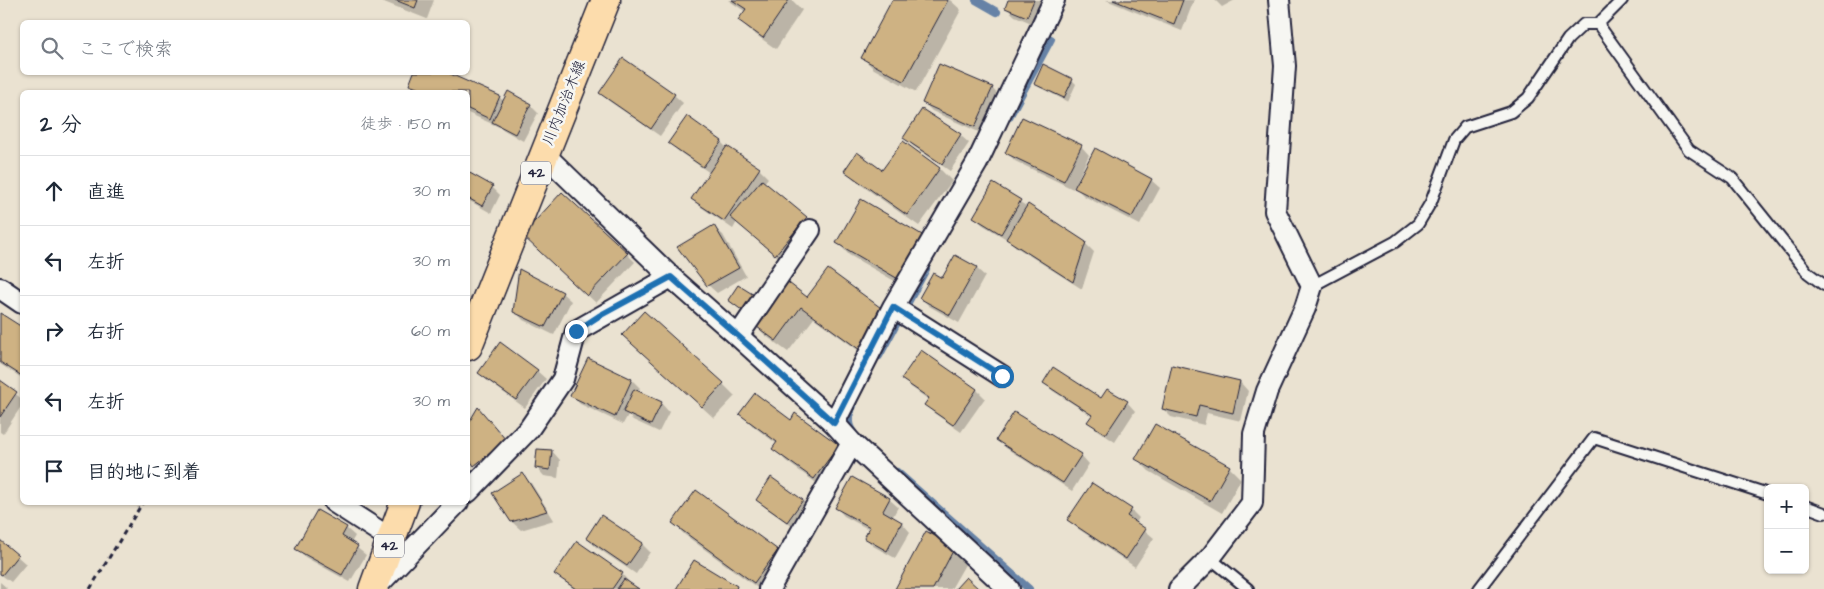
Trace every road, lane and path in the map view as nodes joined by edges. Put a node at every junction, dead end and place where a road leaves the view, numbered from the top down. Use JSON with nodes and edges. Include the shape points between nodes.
{"nodes":[{"id":1,"x":606,"y":0,"type":"edge"},
{"id":2,"x":1054,"y":0,"type":"edge"},
{"id":3,"x":1279,"y":0,"type":"edge"},
{"id":4,"x":1622,"y":0,"type":"edge"},
{"id":5,"x":1598,"y":24,"type":"junction"},
{"id":6,"x":544,"y":154,"type":"junction"},
{"id":7,"x":810,"y":230,"type":"dead end"},
{"id":8,"x":671,"y":277,"type":"junction"},
{"id":9,"x":1824,"y":285,"type":"edge"},
{"id":10,"x":1312,"y":286,"type":"junction"},
{"id":11,"x":0,"y":288,"type":"edge"},
{"id":12,"x":20,"y":302,"type":"edge"},
{"id":13,"x":894,"y":307,"type":"junction"},
{"id":14,"x":738,"y":336,"type":"junction"},
{"id":15,"x":470,"y":341,"type":"edge"},
{"id":16,"x":1002,"y":376,"type":"dead end"},
{"id":17,"x":834,"y":423,"type":"junction"},
{"id":18,"x":852,"y":443,"type":"junction"},
{"id":19,"x":470,"y":490,"type":"edge"},
{"id":20,"x":1764,"y":493,"type":"edge"},
{"id":21,"x":141,"y":505,"type":"edge"},
{"id":22,"x":339,"y":505,"type":"edge"},
{"id":23,"x":405,"y":505,"type":"edge"},
{"id":24,"x":455,"y":505,"type":"edge"},
{"id":25,"x":1809,"y":507,"type":"edge"},
{"id":26,"x":1824,"y":513,"type":"edge"},
{"id":27,"x":391,"y":539,"type":"junction"},
{"id":28,"x":1210,"y":558,"type":"junction"},
{"id":29,"x":90,"y":589,"type":"edge"},
{"id":30,"x":373,"y":589,"type":"edge"},
{"id":31,"x":769,"y":589,"type":"edge"},
{"id":32,"x":1009,"y":589,"type":"edge"},
{"id":33,"x":1179,"y":589,"type":"edge"},
{"id":34,"x":1248,"y":589,"type":"edge"},
{"id":35,"x":1479,"y":589,"type":"edge"}],
"edges":[{"from":1,"to":6,"type":"main road","name":"川内加治木線","number":"42"},
{"from":2,"to":13,"type":"street","via":[[978,163]]},
{"from":3,"to":10,"type":"street","via":[[1284,66],[1275,211]]},
{"from":4,"to":5,"type":"lane"},
{"from":5,"to":9,"type":"lane","via":[[1689,150],[1732,178],[1808,273]]},
{"from":5,"to":10,"type":"lane","via":[[1584,24],[1568,39],[1528,98],[1511,112],[1465,127],[1454,140],[1431,202],[1418,224],[1395,242]]},
{"from":6,"to":8,"type":"street"},
{"from":6,"to":15,"type":"main road","name":"川内加治木線","number":"42"},
{"from":7,"to":14,"type":"street"},
{"from":8,"to":14,"type":"street"},
{"from":8,"to":19,"type":"street","via":[[576,331],[563,379],[529,430]]},
{"from":10,"to":28,"type":"street","via":[[1267,391],[1254,434],[1252,503]]},
{"from":11,"to":12,"type":"street"},
{"from":13,"to":16,"type":"street"},
{"from":13,"to":17,"type":"street"},
{"from":14,"to":17,"type":"street"},
{"from":17,"to":18,"type":"street"},
{"from":18,"to":31,"type":"street"},
{"from":18,"to":32,"type":"street"},
{"from":20,"to":35,"type":"lane","via":[[1594,438]]},
{"from":21,"to":29,"type":"path"},
{"from":22,"to":27,"type":"street"},
{"from":23,"to":27,"type":"main road","number":"42"},
{"from":24,"to":30,"type":"street"},
{"from":25,"to":26,"type":"lane"},
{"from":27,"to":30,"type":"main road","number":"42"},
{"from":28,"to":33,"type":"street"},
{"from":28,"to":34,"type":"lane"}]}
